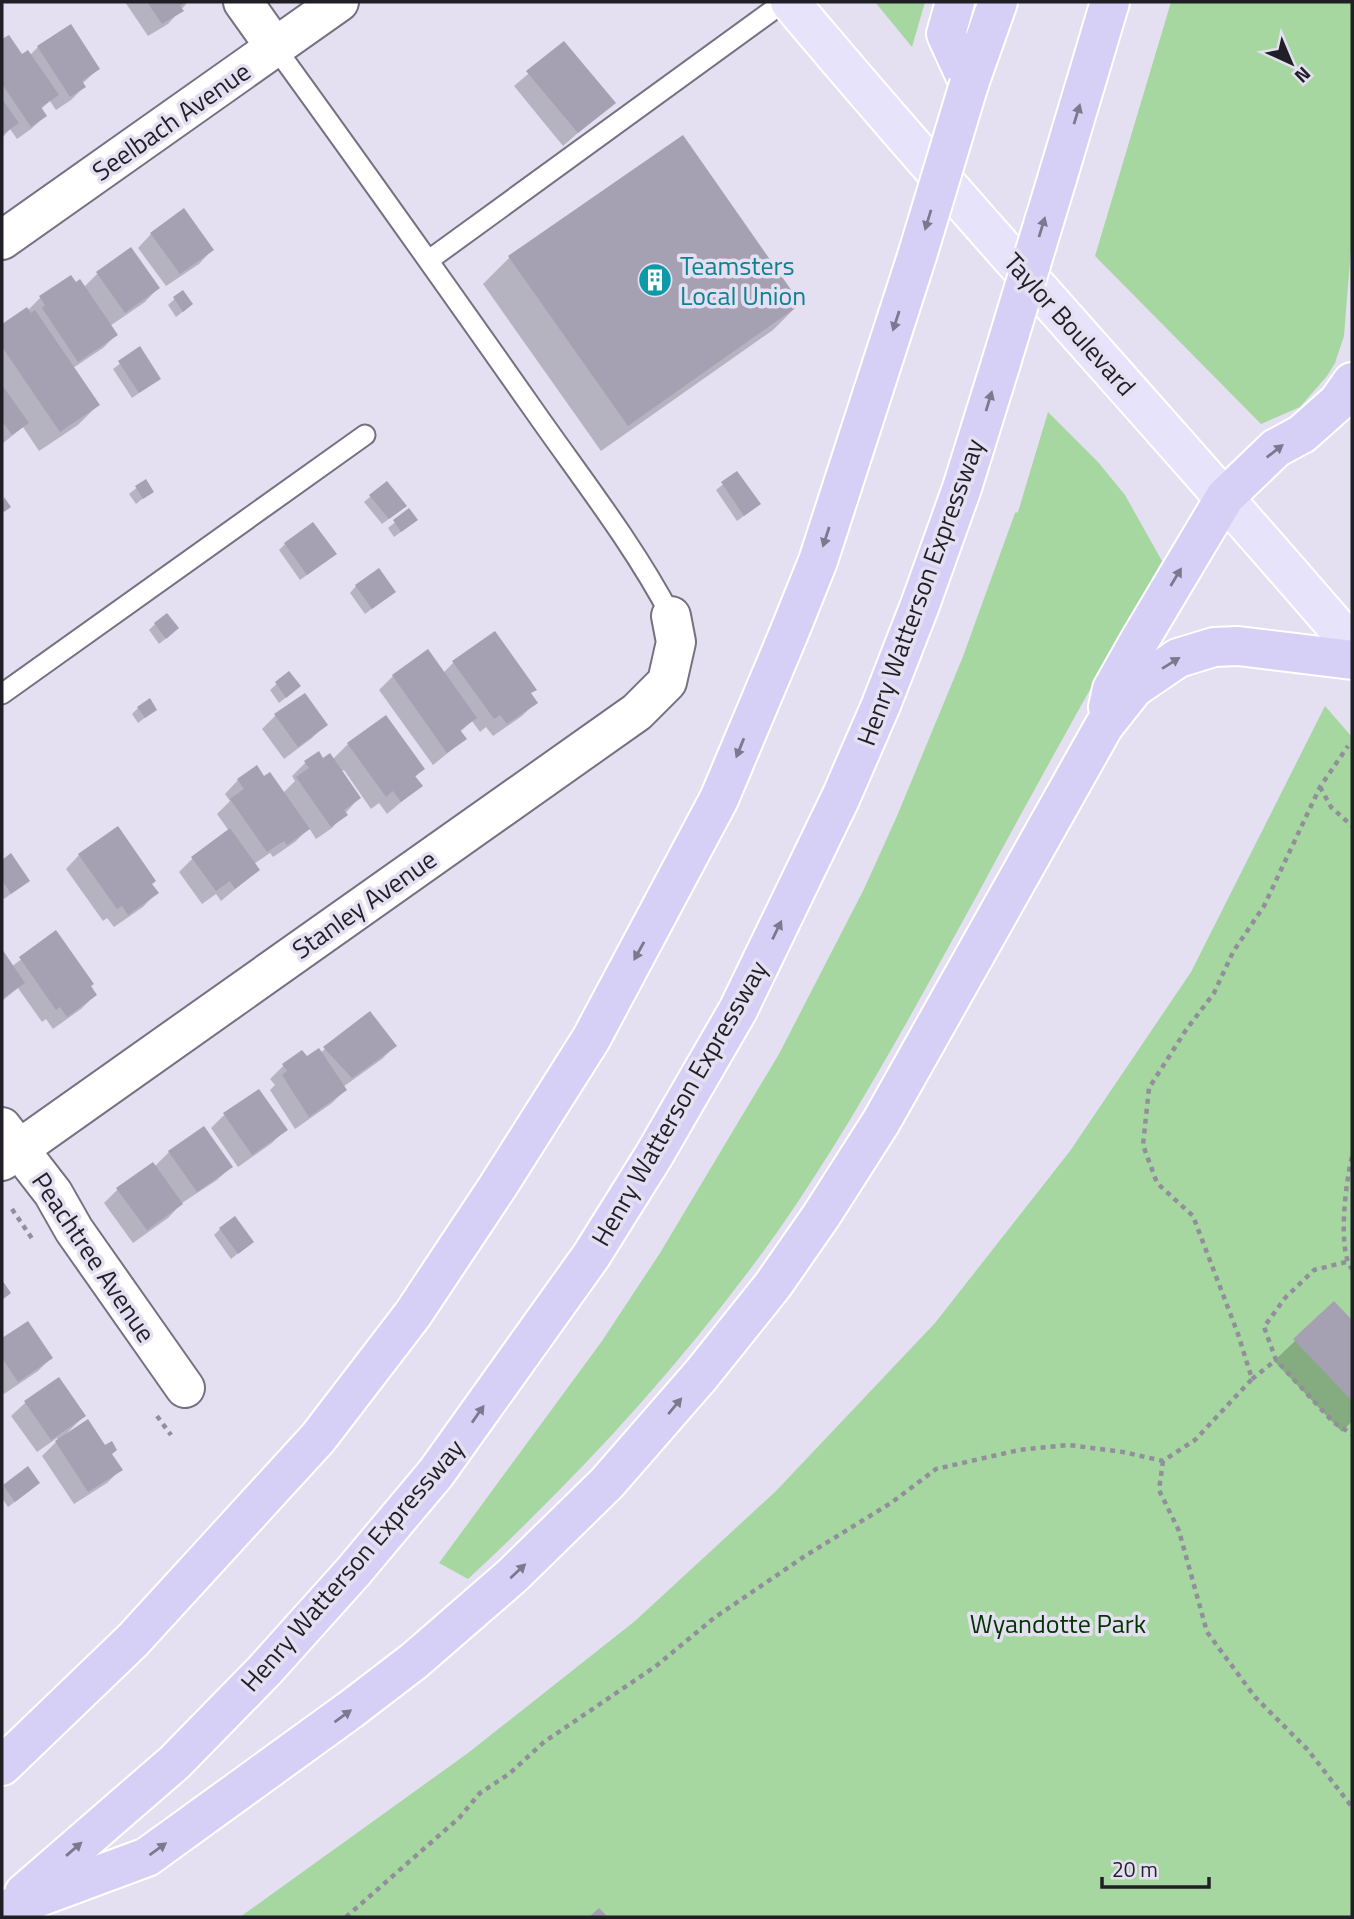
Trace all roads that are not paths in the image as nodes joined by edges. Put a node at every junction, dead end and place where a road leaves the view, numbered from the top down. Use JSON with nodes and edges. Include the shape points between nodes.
{"nodes":[{"id":1,"x":243,"y":2,"type":"edge"},
{"id":2,"x":339,"y":2,"type":"edge"},
{"id":3,"x":784,"y":2,"type":"edge"},
{"id":4,"x":790,"y":2,"type":"edge"},
{"id":5,"x":955,"y":2,"type":"edge"},
{"id":6,"x":998,"y":2,"type":"edge"},
{"id":7,"x":1110,"y":2,"type":"edge"},
{"id":8,"x":275,"y":47,"type":"junction"},
{"id":9,"x":969,"y":84,"type":"junction"},
{"id":10,"x":2,"y":240,"type":"edge"},
{"id":11,"x":429,"y":260,"type":"junction"},
{"id":12,"x":1352,"y":382,"type":"edge"},
{"id":13,"x":365,"y":435,"type":"dead end"},
{"id":14,"x":1225,"y":497,"type":"junction"},
{"id":15,"x":671,"y":616,"type":"joint"},
{"id":16,"x":1352,"y":645,"type":"edge"},
{"id":17,"x":1352,"y":660,"type":"edge"},
{"id":18,"x":2,"y":694,"type":"edge"},
{"id":19,"x":1104,"y":726,"type":"junction"},
{"id":20,"x":8,"y":1145,"type":"edge"},
{"id":21,"x":185,"y":1388,"type":"dead end"},
{"id":22,"x":2,"y":1766,"type":"edge"},
{"id":23,"x":3,"y":1911,"type":"edge"}],
"edges":[{"from":1,"to":8,"type":"street"},
{"from":2,"to":8,"type":"street","name":"Seelbach Avenue"},
{"from":3,"to":11,"type":"lane"},
{"from":4,"to":14,"type":"main road","name":"Taylor Boulevard","via":[[1003,250]]},
{"from":5,"to":9,"type":"highway","via":[[946,34]]},
{"from":6,"to":9,"type":"highway"},
{"from":23,"to":7,"type":"highway","name":"Henry Watterson Expressway","one_way":true,"bridge":true,"via":[[175,1762],[353,1572],[436,1473],[591,1256],[653,1157],[738,1010],[881,705],[962,488]]},
{"from":8,"to":10,"type":"street","name":"Seelbach Avenue"},
{"from":8,"to":11,"type":"lane"},
{"from":9,"to":22,"type":"highway","one_way":true,"bridge":true,"via":[[818,561],[719,799],[591,1039],[413,1314],[318,1438],[133,1640]]},
{"from":11,"to":15,"type":"lane","via":[[654,584]]},
{"from":14,"to":12,"type":"highway","one_way":true,"via":[[1276,448],[1302,434],[1329,410]]},
{"from":13,"to":18,"type":"lane"},
{"from":14,"to":16,"type":"main road","name":"Taylor Boulevard"},
{"from":19,"to":14,"type":"highway","one_way":true,"via":[[1112,690]]},
{"from":15,"to":20,"type":"street","name":"Stanley Avenue","via":[[676,642],[667,682],[637,712]]},
{"from":19,"to":17,"type":"highway","one_way":true,"via":[[1135,688],[1178,658],[1214,648],[1238,646]]},
{"from":23,"to":19,"type":"highway","one_way":true,"via":[[147,1857],[414,1661],[513,1575],[607,1483],[701,1375],[821,1216],[881,1122]]},
{"from":20,"to":21,"type":"street","name":"Peachtree Avenue","via":[[52,1194]]}]}
